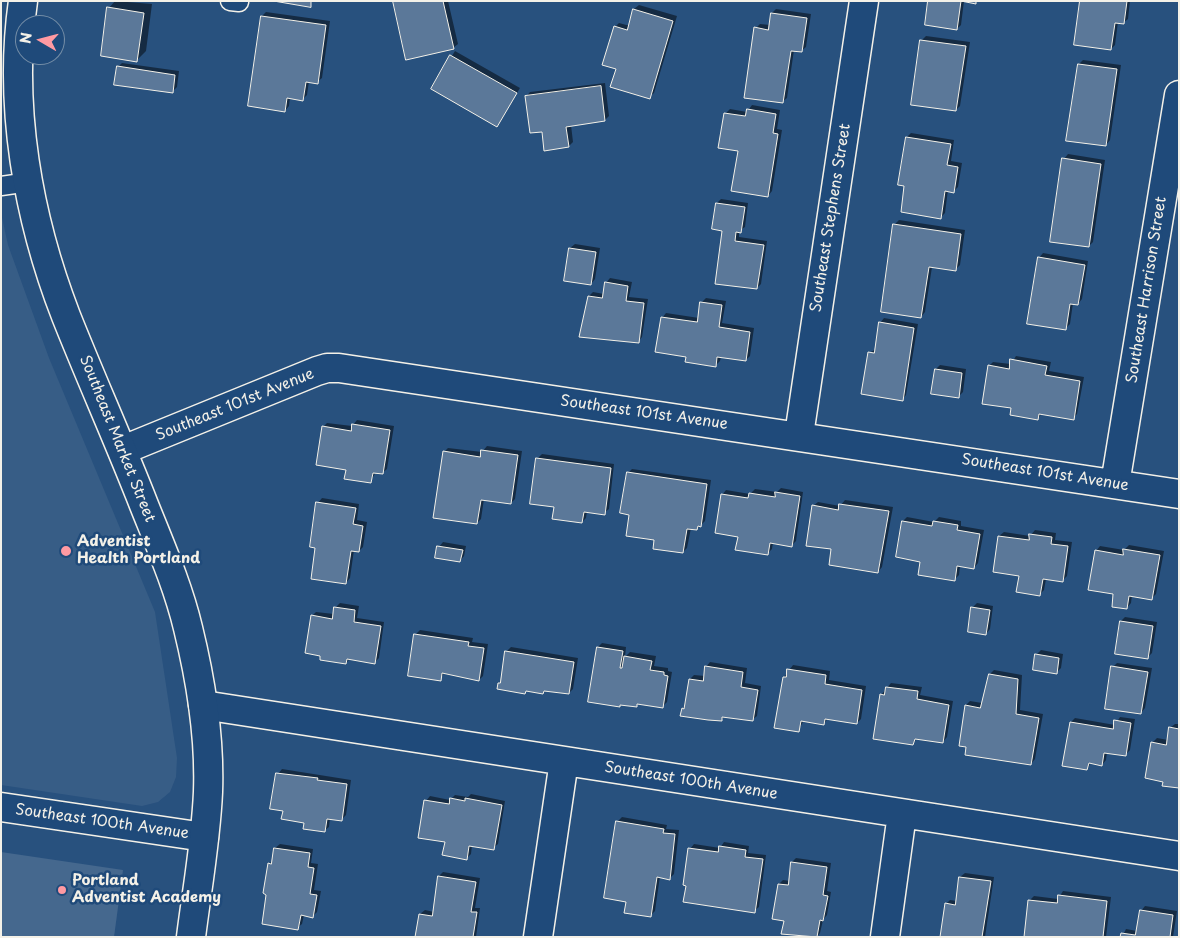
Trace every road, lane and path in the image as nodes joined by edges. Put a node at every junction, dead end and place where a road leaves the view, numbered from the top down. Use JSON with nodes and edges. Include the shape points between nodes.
{"nodes":[{"id":1,"x":23,"y":1,"type":"edge"},
{"id":2,"x":864,"y":1,"type":"edge"},
{"id":3,"x":1178,"y":101,"type":"edge"},
{"id":4,"x":29,"y":182,"type":"junction"},
{"id":5,"x":1,"y":186,"type":"edge"},
{"id":6,"x":799,"y":435,"type":"junction"},
{"id":7,"x":123,"y":450,"type":"junction"},
{"id":8,"x":1115,"y":484,"type":"junction"},
{"id":9,"x":1179,"y":494,"type":"edge"},
{"id":10,"x":203,"y":705,"type":"junction"},
{"id":11,"x":564,"y":761,"type":"junction"},
{"id":12,"x":1,"y":807,"type":"edge"},
{"id":13,"x":902,"y":814,"type":"junction"},
{"id":14,"x":204,"y":837,"type":"junction"},
{"id":15,"x":1179,"y":856,"type":"edge"},
{"id":16,"x":191,"y":937,"type":"edge"},
{"id":17,"x":538,"y":937,"type":"edge"},
{"id":18,"x":885,"y":937,"type":"edge"}],
"edges":[{"from":1,"to":4,"type":"street","name":"Southeast Market Street","via":[[18,84]]},
{"from":2,"to":6,"type":"street","name":"Southeast Stephens Street"},
{"from":3,"to":8,"type":"street","name":"Southeast Harrison Street"},
{"from":4,"to":5,"type":"lane"},
{"from":4,"to":7,"type":"street","name":"Southeast Market Street","via":[[36,219],[65,314]]},
{"from":6,"to":7,"type":"street","name":"Southeast 101st Avenue","via":[[326,368]]},
{"from":6,"to":8,"type":"street","name":"Southeast 101st Avenue"},
{"from":7,"to":10,"type":"street","name":"Southeast Market Street","via":[[181,601]]},
{"from":8,"to":9,"type":"street","name":"Southeast 101st Avenue"},
{"from":10,"to":11,"type":"street","name":"Southeast 100th Avenue"},
{"from":10,"to":14,"type":"street","name":"Southeast Market Street","via":[[208,790]]},
{"from":11,"to":13,"type":"street","name":"Southeast 100th Avenue"},
{"from":11,"to":17,"type":"street"},
{"from":12,"to":14,"type":"street","name":"Southeast 100th Avenue"},
{"from":13,"to":15,"type":"street","name":"Southeast 100th Avenue"},
{"from":13,"to":18,"type":"street"},
{"from":14,"to":16,"type":"street","name":"Southeast Market Street"}]}
